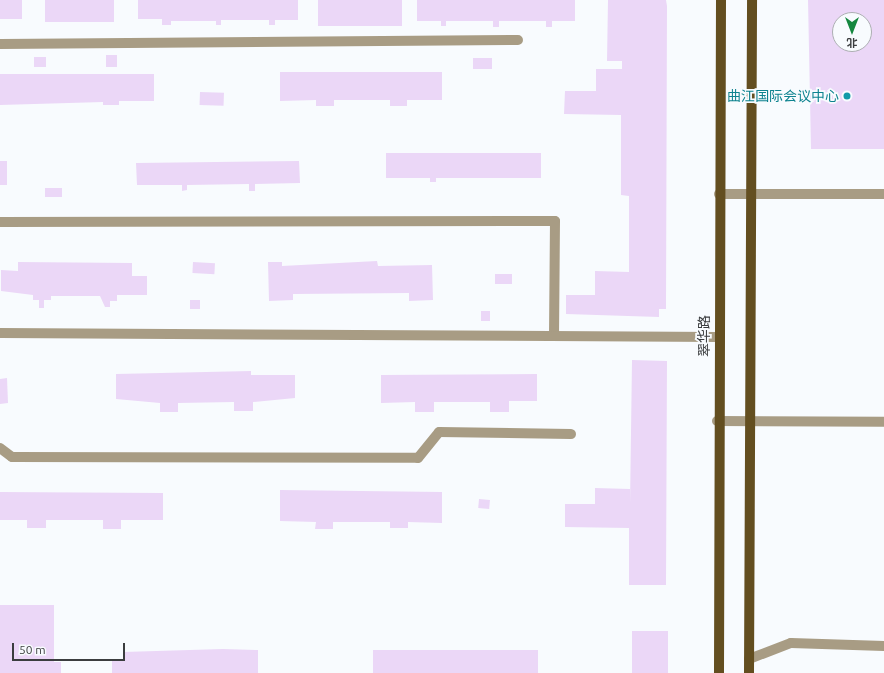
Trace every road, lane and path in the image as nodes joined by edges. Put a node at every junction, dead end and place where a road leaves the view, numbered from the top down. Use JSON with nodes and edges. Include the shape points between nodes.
{"nodes":[{"id":1,"x":721,"y":0,"type":"edge"},
{"id":2,"x":752,"y":0,"type":"edge"},
{"id":3,"x":518,"y":40,"type":"dead end"},
{"id":4,"x":0,"y":44,"type":"edge"},
{"id":5,"x":719,"y":194,"type":"junction"},
{"id":6,"x":750,"y":194,"type":"junction"},
{"id":7,"x":884,"y":194,"type":"edge"},
{"id":8,"x":0,"y":222,"type":"edge"},
{"id":9,"x":0,"y":333,"type":"edge"},
{"id":10,"x":554,"y":336,"type":"junction"},
{"id":11,"x":718,"y":337,"type":"junction"},
{"id":12,"x":717,"y":421,"type":"junction"},
{"id":13,"x":749,"y":421,"type":"junction"},
{"id":14,"x":884,"y":422,"type":"edge"},
{"id":15,"x":571,"y":434,"type":"dead end"},
{"id":16,"x":0,"y":448,"type":"edge"},
{"id":17,"x":884,"y":646,"type":"edge"},
{"id":18,"x":749,"y":659,"type":"junction"},
{"id":19,"x":719,"y":673,"type":"edge"},
{"id":20,"x":749,"y":673,"type":"edge"}],
"edges":[{"from":1,"to":5,"type":"main road","name":"翠华路"},
{"from":2,"to":6,"type":"main road"},
{"from":3,"to":4,"type":"street"},
{"from":5,"to":6,"type":"street"},
{"from":5,"to":11,"type":"main road","name":"翠华路"},
{"from":6,"to":7,"type":"street"},
{"from":6,"to":13,"type":"main road"},
{"from":8,"to":10,"type":"street","via":[[555,221]]},
{"from":9,"to":10,"type":"street"},
{"from":10,"to":11,"type":"street"},
{"from":11,"to":12,"type":"main road","name":"翠华路"},
{"from":12,"to":13,"type":"street"},
{"from":12,"to":19,"type":"main road","name":"翠华路"},
{"from":13,"to":14,"type":"street"},
{"from":13,"to":18,"type":"main road"},
{"from":15,"to":16,"type":"street","via":[[440,432],[418,458],[12,457]]},
{"from":17,"to":18,"type":"street","via":[[791,643]]},
{"from":18,"to":20,"type":"main road"}]}
